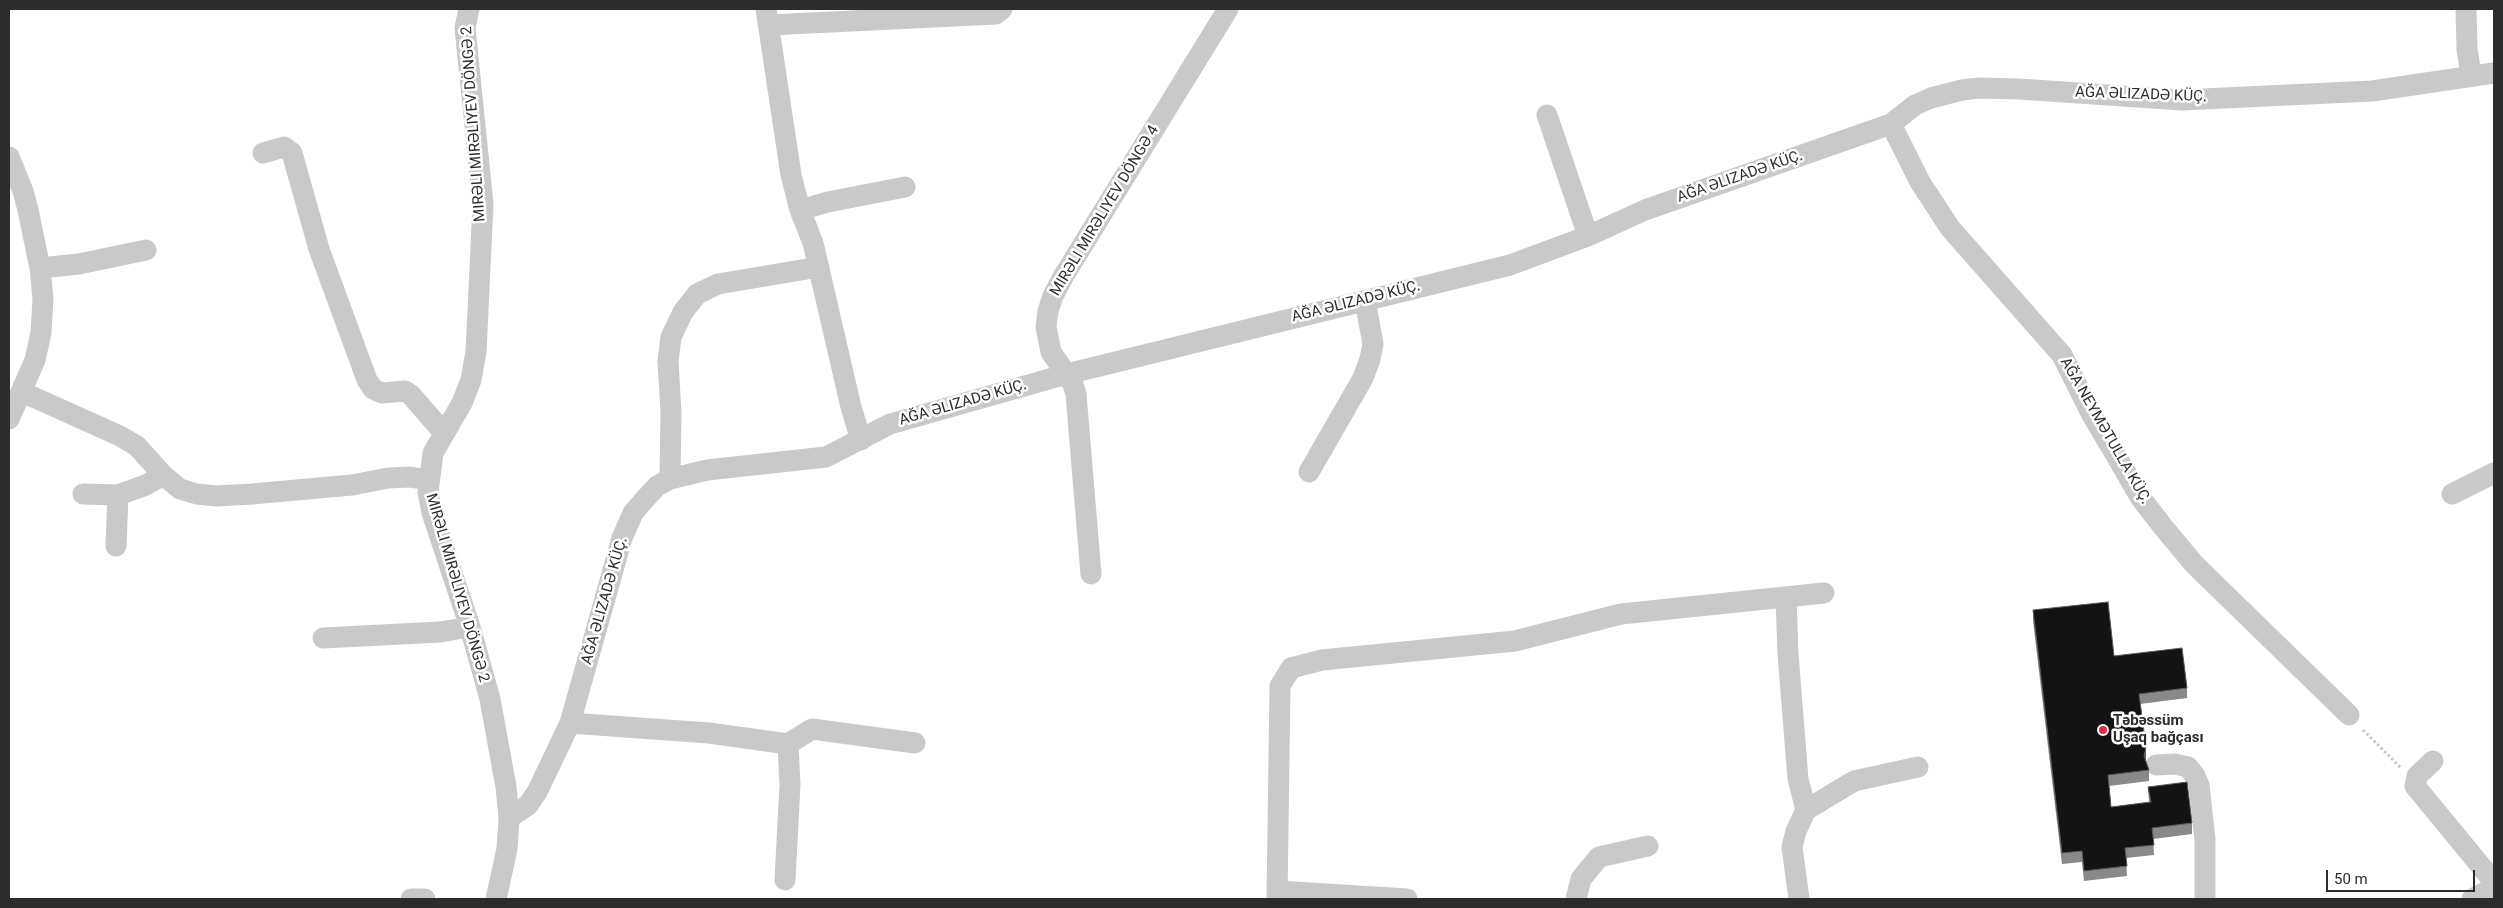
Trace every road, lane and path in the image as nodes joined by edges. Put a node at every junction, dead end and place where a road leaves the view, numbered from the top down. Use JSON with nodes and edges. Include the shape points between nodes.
{"nodes":[{"id":1,"x":469,"y":9,"type":"edge"},
{"id":2,"x":1002,"y":9,"type":"edge"},
{"id":3,"x":1228,"y":9,"type":"edge"},
{"id":4,"x":2466,"y":9,"type":"edge"},
{"id":5,"x":768,"y":17,"type":"edge"},
{"id":6,"x":2494,"y":73,"type":"edge"},
{"id":7,"x":2471,"y":75,"type":"junction"},
{"id":8,"x":1547,"y":115,"type":"dead end"},
{"id":9,"x":1891,"y":124,"type":"junction"},
{"id":10,"x":263,"y":153,"type":"dead end"},
{"id":11,"x":9,"y":157,"type":"edge"},
{"id":12,"x":905,"y":187,"type":"dead end"},
{"id":13,"x":16,"y":192,"type":"edge"},
{"id":14,"x":800,"y":210,"type":"junction"},
{"id":15,"x":1588,"y":236,"type":"junction"},
{"id":16,"x":146,"y":250,"type":"dead end"},
{"id":17,"x":819,"y":267,"type":"junction"},
{"id":18,"x":40,"y":268,"type":"junction"},
{"id":19,"x":1365,"y":300,"type":"junction"},
{"id":20,"x":1067,"y":374,"type":"junction"},
{"id":21,"x":22,"y":392,"type":"junction"},
{"id":22,"x":9,"y":420,"type":"edge"},
{"id":23,"x":444,"y":433,"type":"junction"},
{"id":24,"x":861,"y":440,"type":"junction"},
{"id":25,"x":1309,"y":472,"type":"dead end"},
{"id":26,"x":2494,"y":474,"type":"edge"},
{"id":27,"x":163,"y":475,"type":"junction"},
{"id":28,"x":670,"y":478,"type":"junction"},
{"id":29,"x":428,"y":480,"type":"junction"},
{"id":30,"x":83,"y":494,"type":"dead end"},
{"id":31,"x":2452,"y":494,"type":"dead end"},
{"id":32,"x":118,"y":495,"type":"junction"},
{"id":33,"x":116,"y":546,"type":"dead end"},
{"id":34,"x":1091,"y":574,"type":"dead end"},
{"id":35,"x":1824,"y":593,"type":"dead end"},
{"id":36,"x":1786,"y":597,"type":"junction"},
{"id":37,"x":470,"y":627,"type":"junction"},
{"id":38,"x":323,"y":638,"type":"dead end"},
{"id":39,"x":2349,"y":715,"type":"joint"},
{"id":40,"x":570,"y":723,"type":"junction"},
{"id":41,"x":915,"y":743,"type":"dead end"},
{"id":42,"x":788,"y":744,"type":"junction"},
{"id":43,"x":2433,"y":760,"type":"dead end"},
{"id":44,"x":2156,"y":764,"type":"dead end"},
{"id":45,"x":1918,"y":766,"type":"dead end"},
{"id":46,"x":2417,"y":776,"type":"junction"},
{"id":47,"x":1806,"y":810,"type":"junction"},
{"id":48,"x":509,"y":818,"type":"junction"},
{"id":49,"x":1648,"y":846,"type":"dead end"},
{"id":50,"x":785,"y":880,"type":"dead end"},
{"id":51,"x":2494,"y":882,"type":"edge"},
{"id":52,"x":2494,"y":888,"type":"edge"},
{"id":53,"x":1278,"y":895,"type":"edge"},
{"id":54,"x":411,"y":899,"type":"edge"},
{"id":55,"x":425,"y":899,"type":"edge"},
{"id":56,"x":496,"y":899,"type":"edge"},
{"id":57,"x":1407,"y":899,"type":"edge"},
{"id":58,"x":1576,"y":899,"type":"edge"},
{"id":59,"x":1799,"y":899,"type":"edge"},
{"id":60,"x":2205,"y":899,"type":"edge"},
{"id":61,"x":2472,"y":899,"type":"edge"}],
"edges":[{"from":1,"to":23,"type":"street","name":"MIRƏLI MIRƏLIYEV DÖNGƏ 2","via":[[465,28],[482,176],[476,352],[471,380],[462,403]]},
{"from":2,"to":5,"type":"street","via":[[996,14]]},
{"from":3,"to":20,"type":"street","name":"MIRƏLI MIRƏLIYEV DÖNGƏ 4","via":[[1053,296],[1048,311],[1047,337],[1051,352]]},
{"from":4,"to":7,"type":"street"},
{"from":5,"to":14,"type":"street","via":[[791,175]]},
{"from":6,"to":7,"type":"street","name":"AĞA ƏLIZADƏ KÜÇ."},
{"from":7,"to":9,"type":"street","name":"AĞA ƏLIZADƏ KÜÇ.","via":[[2372,92],[2182,100],[1979,88],[1930,98],[1907,110]]},
{"from":8,"to":15,"type":"street"},
{"from":9,"to":15,"type":"street","name":"AĞA ƏLIZADƏ KÜÇ.","via":[[1645,210]]},
{"from":9,"to":39,"type":"street","name":"AĞA NEYMƏTULLA KÜÇ.","via":[[1920,182],[1950,228],[2062,355],[2092,416],[2140,497],[2164,528],[2194,564]]},
{"from":10,"to":23,"type":"street","via":[[284,147],[292,153],[319,249],[367,380],[373,389],[382,393],[405,391],[412,395]]},
{"from":11,"to":13,"type":"street"},
{"from":12,"to":14,"type":"street"},
{"from":13,"to":18,"type":"street"},
{"from":14,"to":17,"type":"street"},
{"from":15,"to":19,"type":"street","name":"AĞA ƏLIZADƏ KÜÇ.","via":[[1510,264]]},
{"from":16,"to":18,"type":"street","via":[[79,264]]},
{"from":17,"to":24,"type":"street"},
{"from":17,"to":28,"type":"street","via":[[718,284],[698,294],[683,312],[671,336],[668,361]]},
{"from":18,"to":21,"type":"street","via":[[43,299],[41,333],[35,360]]},
{"from":19,"to":20,"type":"street","name":"AĞA ƏLIZADƏ KÜÇ."},
{"from":19,"to":25,"type":"street","via":[[1373,344],[1370,359],[1363,378]]},
{"from":20,"to":24,"type":"street","name":"AĞA ƏLIZADƏ KÜÇ.","via":[[890,424]]},
{"from":20,"to":34,"type":"street","name":"MIRƏLI MIRƏLIYEV DÖNGƏ 4","via":[[1073,384],[1078,408]]},
{"from":21,"to":22,"type":"street"},
{"from":21,"to":27,"type":"street","via":[[137,446]]},
{"from":23,"to":29,"type":"street","name":"MIRƏLI MIRƏLIYEV DÖNGƏ 2","via":[[433,453]]},
{"from":24,"to":28,"type":"street","name":"AĞA ƏLIZADƏ KÜÇ.","via":[[826,457],[706,470]]},
{"from":26,"to":31,"type":"street"},
{"from":27,"to":29,"type":"street","via":[[180,489],[216,496],[352,485],[388,478]]},
{"from":27,"to":32,"type":"street"},
{"from":28,"to":40,"type":"street","name":"AĞA ƏLIZADƏ KÜÇ.","via":[[645,499],[622,538]]},
{"from":29,"to":37,"type":"street","name":"MIRƏLI MIRƏLIYEV DÖNGƏ 2","via":[[432,513]]},
{"from":30,"to":32,"type":"street"},
{"from":32,"to":33,"type":"street"},
{"from":35,"to":36,"type":"street"},
{"from":36,"to":47,"type":"street","via":[[1798,779]]},
{"from":36,"to":53,"type":"street","via":[[1621,614],[1514,641],[1322,660],[1291,668],[1280,686]]},
{"from":37,"to":38,"type":"street","via":[[440,632]]},
{"from":37,"to":48,"type":"street","name":"MIRƏLI MIRƏLIYEV DÖNGƏ 2","via":[[490,699]]},
{"from":39,"to":46,"type":"path","via":[[2396,765]]},
{"from":40,"to":42,"type":"street","via":[[709,733]]},
{"from":40,"to":48,"type":"street","name":"AĞA ƏLIZADƏ KÜÇ.","via":[[538,792],[528,805]]},
{"from":41,"to":42,"type":"street","via":[[812,729]]},
{"from":42,"to":50,"type":"street","via":[[790,785]]},
{"from":43,"to":46,"type":"street"},
{"from":44,"to":60,"type":"street","via":[[2188,768],[2199,785],[2205,840]]},
{"from":45,"to":47,"type":"street","via":[[1854,781]]},
{"from":46,"to":51,"type":"street","via":[[2415,786],[2422,797]]},
{"from":47,"to":59,"type":"street","via":[[1792,847]]},
{"from":48,"to":56,"type":"street","via":[[507,849]]},
{"from":49,"to":58,"type":"street","via":[[1599,857],[1581,880]]},
{"from":52,"to":61,"type":"street"},
{"from":53,"to":57,"type":"street"},
{"from":54,"to":55,"type":"street"}]}
